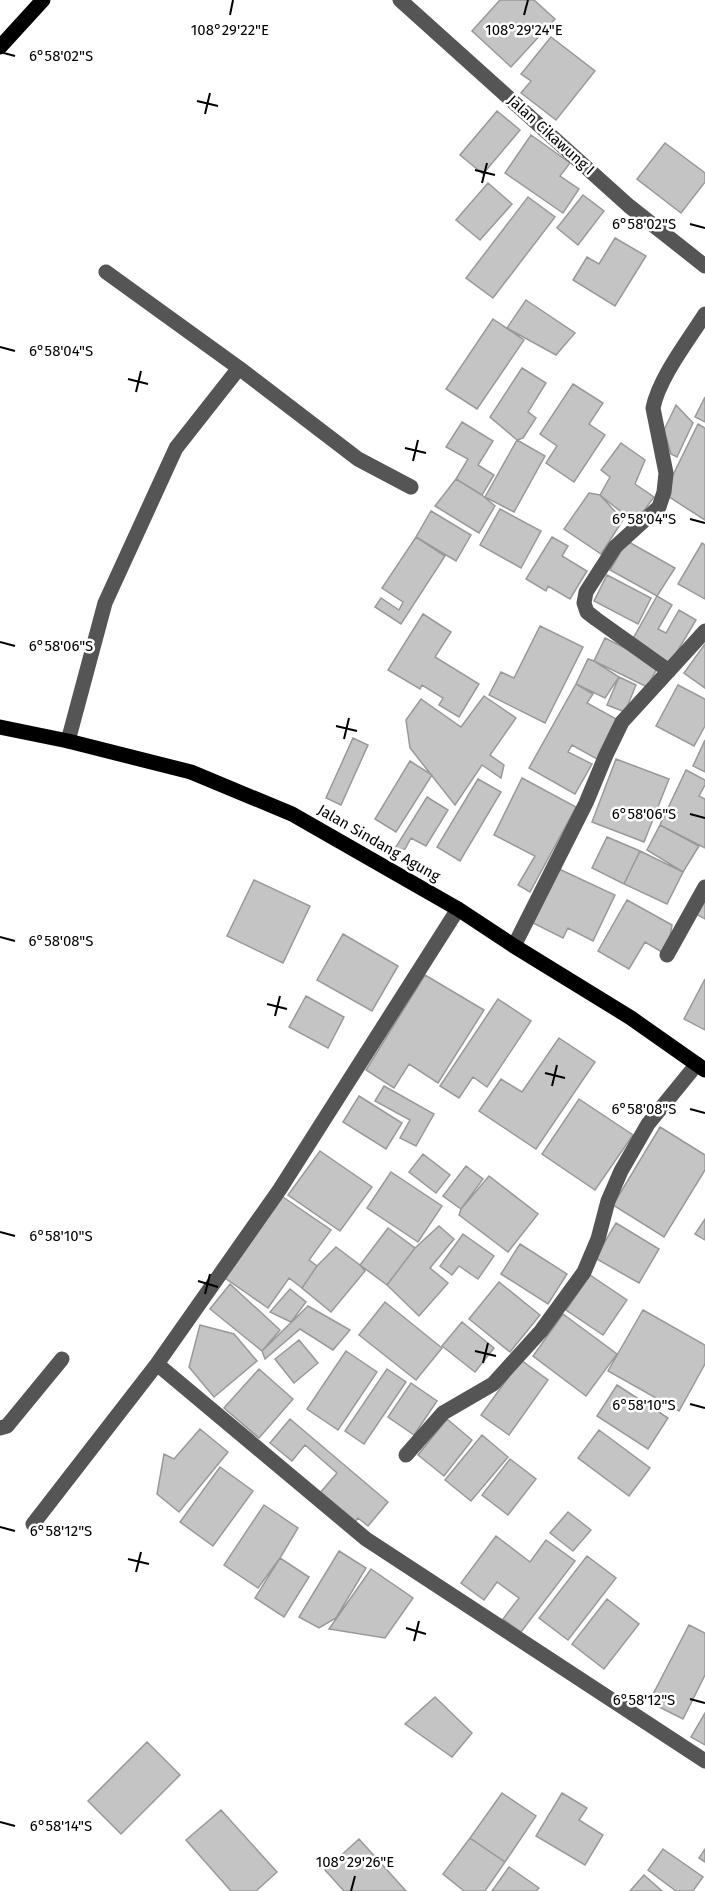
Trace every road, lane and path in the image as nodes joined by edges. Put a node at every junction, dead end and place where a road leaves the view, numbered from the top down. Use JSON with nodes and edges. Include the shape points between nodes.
{"nodes":[{"id":1,"x":43,"y":0,"type":"edge"},
{"id":2,"x":400,"y":0,"type":"edge"},
{"id":3,"x":0,"y":47,"type":"edge"},
{"id":4,"x":705,"y":266,"type":"edge"},
{"id":5,"x":106,"y":272,"type":"dead end"},
{"id":6,"x":705,"y":314,"type":"edge"},
{"id":7,"x":239,"y":368,"type":"junction"},
{"id":8,"x":411,"y":487,"type":"dead end"},
{"id":9,"x":705,"y":631,"type":"edge"},
{"id":10,"x":669,"y":671,"type":"junction"},
{"id":11,"x":0,"y":727,"type":"edge"},
{"id":12,"x":68,"y":741,"type":"junction"},
{"id":13,"x":705,"y":887,"type":"edge"},
{"id":14,"x":458,"y":909,"type":"junction"},
{"id":15,"x":514,"y":946,"type":"junction"},
{"id":16,"x":667,"y":955,"type":"dead end"},
{"id":17,"x":701,"y":1067,"type":"edge"},
{"id":18,"x":62,"y":1359,"type":"dead end"},
{"id":19,"x":157,"y":1364,"type":"junction"},
{"id":20,"x":4,"y":1427,"type":"edge"},
{"id":21,"x":406,"y":1455,"type":"dead end"},
{"id":22,"x":33,"y":1524,"type":"dead end"},
{"id":23,"x":705,"y":1761,"type":"edge"}],
"edges":[{"from":1,"to":3,"type":"main road"},
{"from":2,"to":4,"type":"street","name":"Jalan Cikawung I","via":[[629,206]]},
{"from":5,"to":7,"type":"street"},
{"from":6,"to":10,"type":"street","via":[[655,397],[653,408],[666,473],[658,507],[615,547],[586,592],[584,603],[587,612]]},
{"from":7,"to":8,"type":"street","via":[[358,459]]},
{"from":7,"to":12,"type":"street","via":[[176,448],[105,603]]},
{"from":9,"to":10,"type":"street"},
{"from":10,"to":15,"type":"street","via":[[622,722]]},
{"from":11,"to":12,"type":"main road","name":"Jalan Sindang Agung"},
{"from":12,"to":14,"type":"main road","name":"Jalan Sindang Agung","via":[[190,772],[292,814]]},
{"from":13,"to":16,"type":"street"},
{"from":14,"to":15,"type":"main road","name":"Jalan Sindang Agung"},
{"from":14,"to":19,"type":"street","via":[[280,1189]]},
{"from":15,"to":17,"type":"main road","name":"Jalan Sindang Agung","via":[[631,1018]]},
{"from":17,"to":21,"type":"street","via":[[648,1124],[621,1171],[584,1272],[541,1331],[494,1384],[442,1413]]},
{"from":18,"to":20,"type":"street"},
{"from":19,"to":22,"type":"street"},
{"from":19,"to":23,"type":"street","via":[[366,1539]]}]}
